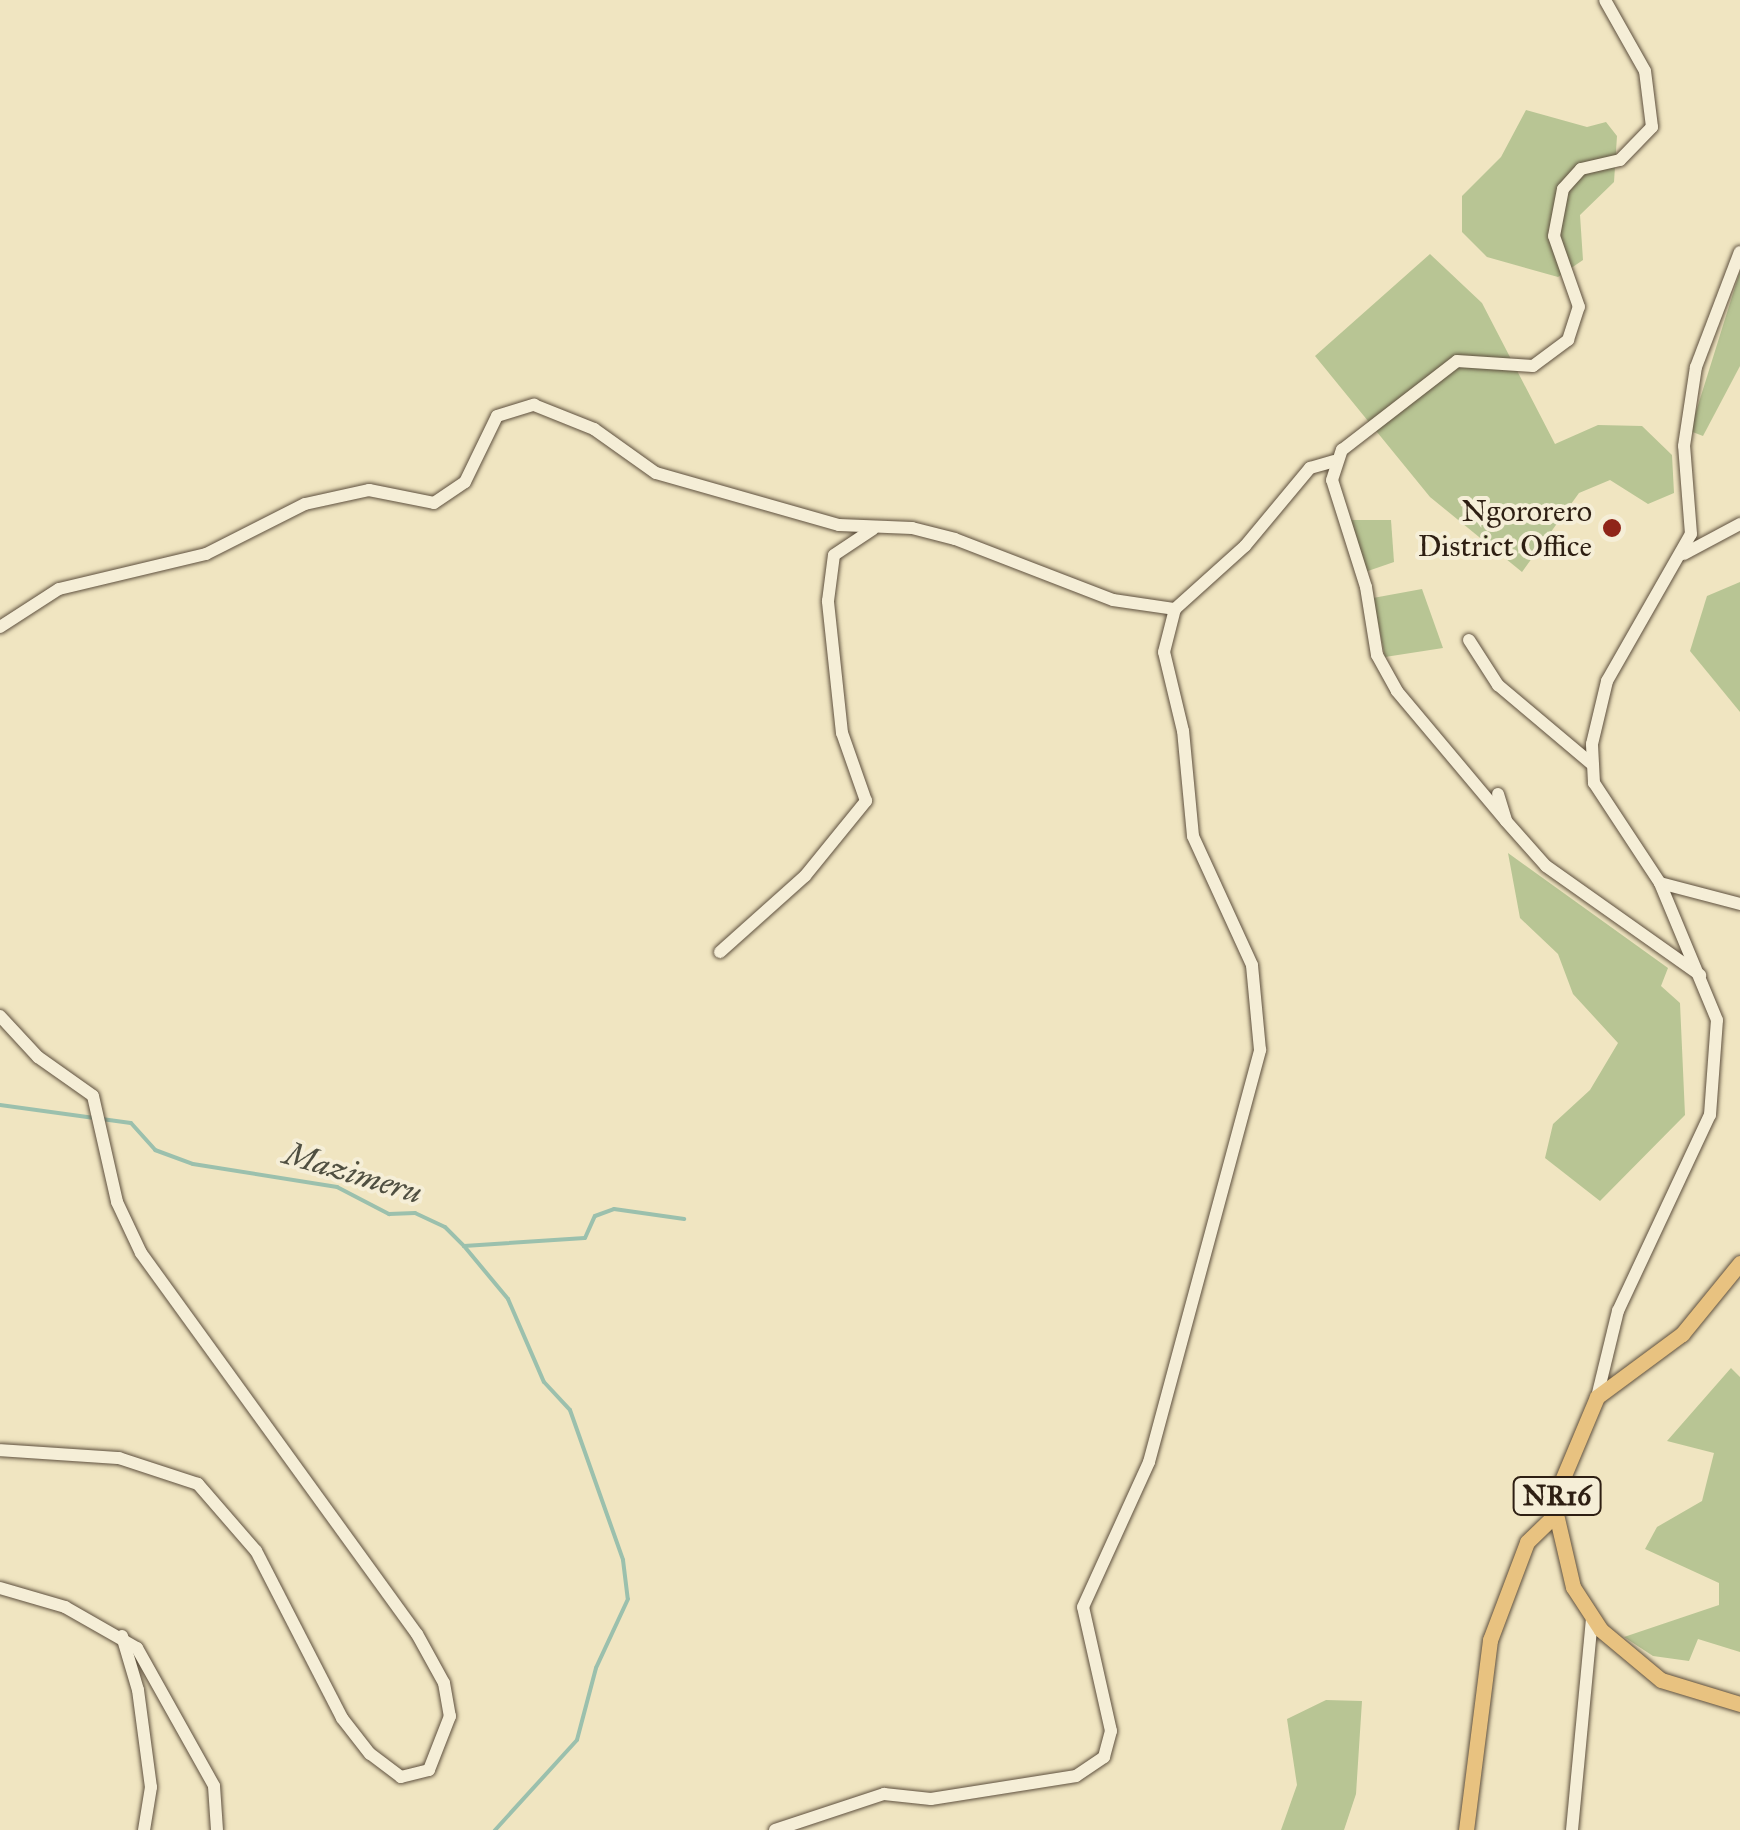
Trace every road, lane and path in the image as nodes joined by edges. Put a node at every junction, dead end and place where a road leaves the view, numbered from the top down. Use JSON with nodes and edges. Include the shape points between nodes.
{"nodes":[{"id":1,"x":1605,"y":0,"type":"edge"},
{"id":2,"x":1740,"y":252,"type":"edge"},
{"id":3,"x":1334,"y":462,"type":"junction"},
{"id":4,"x":1740,"y":524,"type":"edge"},
{"id":5,"x":876,"y":528,"type":"junction"},
{"id":6,"x":1684,"y":554,"type":"junction"},
{"id":7,"x":1175,"y":609,"type":"junction"},
{"id":8,"x":0,"y":627,"type":"edge"},
{"id":9,"x":1468,"y":640,"type":"dead end"},
{"id":10,"x":1593,"y":765,"type":"junction"},
{"id":11,"x":1498,"y":794,"type":"dead end"},
{"id":12,"x":1506,"y":822,"type":"junction"},
{"id":13,"x":1660,"y":883,"type":"junction"},
{"id":14,"x":1740,"y":904,"type":"edge"},
{"id":15,"x":720,"y":952,"type":"dead end"},
{"id":16,"x":1703,"y":977,"type":"junction"},
{"id":17,"x":0,"y":1016,"type":"edge"},
{"id":18,"x":1740,"y":1263,"type":"edge"},
{"id":19,"x":1597,"y":1397,"type":"junction"},
{"id":20,"x":0,"y":1450,"type":"edge"},
{"id":21,"x":1556,"y":1514,"type":"junction"},
{"id":22,"x":0,"y":1588,"type":"edge"},
{"id":23,"x":1592,"y":1620,"type":"junction"},
{"id":24,"x":122,"y":1636,"type":"junction"},
{"id":25,"x":1740,"y":1704,"type":"edge"},
{"id":26,"x":144,"y":1830,"type":"edge"},
{"id":27,"x":217,"y":1830,"type":"edge"},
{"id":28,"x":775,"y":1830,"type":"edge"},
{"id":29,"x":1466,"y":1830,"type":"edge"},
{"id":30,"x":1572,"y":1830,"type":"edge"}],
"edges":[{"from":1,"to":3,"type":"street","via":[[1645,71],[1652,127],[1620,160],[1582,169],[1563,189],[1554,236],[1578,308],[1568,340],[1534,366],[1457,361]]},
{"from":2,"to":6,"type":"street","via":[[1696,367],[1684,446],[1691,534]]},
{"from":3,"to":7,"type":"street","via":[[1310,468],[1245,546]]},
{"from":3,"to":12,"type":"street","via":[[1332,480],[1366,587],[1377,655],[1398,692]]},
{"from":4,"to":6,"type":"street"},
{"from":5,"to":7,"type":"street","via":[[956,539],[1113,600]]},
{"from":5,"to":8,"type":"street","via":[[656,473],[563,414],[518,406],[486,429],[465,482],[434,503],[369,490],[305,504],[206,554],[59,590]]},
{"from":5,"to":15,"type":"street","via":[[840,546],[829,575],[842,733],[866,801],[805,876]]},
{"from":6,"to":10,"type":"street","via":[[1607,681]]},
{"from":7,"to":28,"type":"street","via":[[1166,673],[1184,730],[1193,836],[1252,966],[1260,1050],[1149,1462],[1084,1607],[1109,1746],[1076,1776],[931,1799],[884,1794]]},
{"from":9,"to":10,"type":"street","via":[[1498,685]]},
{"from":10,"to":13,"type":"street","via":[[1614,823]]},
{"from":11,"to":12,"type":"street"},
{"from":12,"to":16,"type":"street","via":[[1546,866]]},
{"from":13,"to":14,"type":"street"},
{"from":13,"to":16,"type":"street"},
{"from":16,"to":19,"type":"street","via":[[1717,1020],[1710,1115],[1618,1311]]},
{"from":17,"to":20,"type":"street","via":[[38,1057],[93,1096],[117,1202],[141,1254],[417,1634],[444,1682],[450,1716],[429,1770],[401,1777],[370,1754],[342,1718],[256,1550],[198,1484],[119,1458]]},
{"from":18,"to":19,"type":"main road","via":[[1682,1334]]},
{"from":19,"to":21,"type":"main road","number":"NR16","via":[[1557,1492]]},
{"from":21,"to":23,"type":"main road","number":"NR16","via":[[1573,1587]]},
{"from":21,"to":29,"type":"main road","via":[[1527,1542],[1490,1640]]},
{"from":22,"to":24,"type":"street","via":[[65,1607]]},
{"from":23,"to":25,"type":"main road","number":"NR16","via":[[1661,1680]]},
{"from":23,"to":30,"type":"street"},
{"from":24,"to":26,"type":"street","via":[[138,1690],[151,1786]]},
{"from":24,"to":27,"type":"street","via":[[137,1648],[214,1786]]}]}
